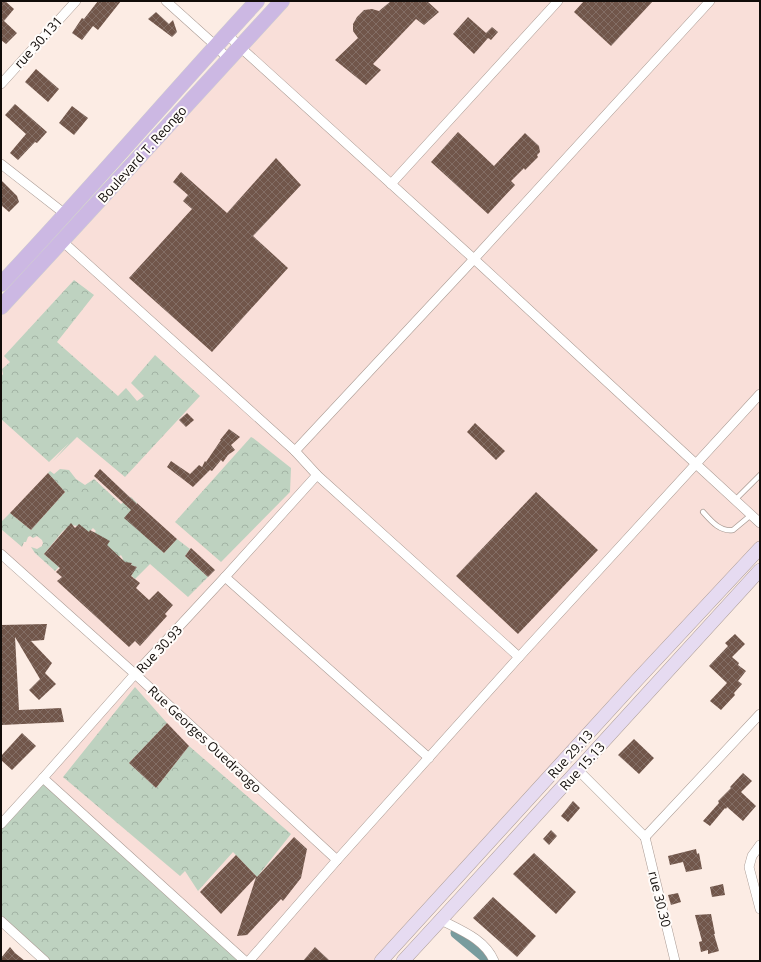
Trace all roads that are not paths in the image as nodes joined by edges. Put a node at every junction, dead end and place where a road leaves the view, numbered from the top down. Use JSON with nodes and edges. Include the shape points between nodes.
{"nodes":[{"id":1,"x":76,"y":1,"type":"edge"},
{"id":2,"x":166,"y":1,"type":"edge"},
{"id":3,"x":257,"y":1,"type":"edge"},
{"id":4,"x":282,"y":1,"type":"edge"},
{"id":5,"x":558,"y":1,"type":"edge"},
{"id":6,"x":710,"y":1,"type":"edge"},
{"id":7,"x":227,"y":34,"type":"junction"},
{"id":8,"x":216,"y":46,"type":"junction"},
{"id":9,"x":240,"y":47,"type":"junction"},
{"id":10,"x":228,"y":59,"type":"junction"},
{"id":11,"x":1,"y":84,"type":"edge"},
{"id":12,"x":1,"y":164,"type":"edge"},
{"id":13,"x":391,"y":184,"type":"junction"},
{"id":14,"x":65,"y":214,"type":"junction"},
{"id":15,"x":62,"y":241,"type":"junction"},
{"id":16,"x":474,"y":259,"type":"junction"},
{"id":17,"x":1,"y":284,"type":"edge"},
{"id":18,"x":1,"y":307,"type":"edge"},
{"id":19,"x":760,"y":394,"type":"edge"},
{"id":20,"x":295,"y":451,"type":"junction"},
{"id":21,"x":696,"y":464,"type":"junction"},
{"id":22,"x":317,"y":474,"type":"junction"},
{"id":23,"x":760,"y":475,"type":"edge"},
{"id":24,"x":735,"y":500,"type":"junction"},
{"id":25,"x":703,"y":512,"type":"dead end"},
{"id":26,"x":751,"y":514,"type":"junction"},
{"id":27,"x":760,"y":523,"type":"edge"},
{"id":28,"x":760,"y":548,"type":"edge"},
{"id":29,"x":1,"y":554,"type":"edge"},
{"id":30,"x":760,"y":570,"type":"edge"},
{"id":31,"x":225,"y":577,"type":"junction"},
{"id":32,"x":519,"y":657,"type":"junction"},
{"id":33,"x":135,"y":674,"type":"junction"},
{"id":34,"x":760,"y":714,"type":"edge"},
{"id":35,"x":429,"y":758,"type":"junction"},
{"id":36,"x":578,"y":770,"type":"junction"},
{"id":37,"x":43,"y":778,"type":"junction"},
{"id":38,"x":1,"y":824,"type":"edge"},
{"id":39,"x":644,"y":837,"type":"junction"},
{"id":40,"x":760,"y":845,"type":"edge"},
{"id":41,"x":337,"y":860,"type":"junction"},
{"id":42,"x":760,"y":909,"type":"edge"},
{"id":43,"x":1,"y":920,"type":"edge"},
{"id":44,"x":441,"y":920,"type":"junction"},
{"id":45,"x":45,"y":961,"type":"edge"},
{"id":46,"x":245,"y":961,"type":"edge"},
{"id":47,"x":249,"y":961,"type":"edge"},
{"id":48,"x":381,"y":961,"type":"edge"},
{"id":49,"x":403,"y":961,"type":"edge"},
{"id":50,"x":494,"y":961,"type":"edge"},
{"id":51,"x":675,"y":961,"type":"edge"}],
"edges":[{"from":1,"to":11,"type":"street","name":"rue 30.131"},
{"from":2,"to":8,"type":"street"},
{"from":3,"to":7,"type":"main road","name":"Boulevard T. Reongo"},
{"from":4,"to":9,"type":"main road","name":"Boulevard T. Reongo"},
{"from":5,"to":13,"type":"street"},
{"from":6,"to":16,"type":"street"},
{"from":7,"to":8,"type":"main road","name":"Boulevard T. Reongo"},
{"from":7,"to":9,"type":"street"},
{"from":8,"to":10,"type":"street"},
{"from":8,"to":14,"type":"main road","name":"Boulevard T. Reongo"},
{"from":9,"to":10,"type":"main road","name":"Boulevard T. Reongo"},
{"from":9,"to":13,"type":"street"},
{"from":10,"to":15,"type":"main road","name":"Boulevard T. Reongo"},
{"from":12,"to":14,"type":"street"},
{"from":13,"to":16,"type":"street"},
{"from":14,"to":17,"type":"main road","name":"Boulevard T. Reongo"},
{"from":15,"to":18,"type":"main road","name":"Boulevard T. Reongo"},
{"from":15,"to":20,"type":"street"},
{"from":16,"to":20,"type":"street"},
{"from":16,"to":21,"type":"street"},
{"from":19,"to":21,"type":"street"},
{"from":20,"to":22,"type":"street"},
{"from":21,"to":24,"type":"street"},
{"from":21,"to":32,"type":"street"},
{"from":22,"to":31,"type":"street","name":"Rue 30.93"},
{"from":22,"to":32,"type":"street"},
{"from":23,"to":24,"type":"lane"},
{"from":24,"to":26,"type":"street"},
{"from":25,"to":26,"type":"lane","via":[[721,529],[730,531]]},
{"from":26,"to":27,"type":"street"},
{"from":28,"to":48,"type":"main road","name":"Rue 29.13"},
{"from":29,"to":33,"type":"street","name":"Rue Georges Ouedraogo"},
{"from":30,"to":36,"type":"main road","name":"Rue 15.13"},
{"from":31,"to":33,"type":"street","name":"Rue 30.93"},
{"from":31,"to":35,"type":"street"},
{"from":32,"to":35,"type":"street"},
{"from":33,"to":37,"type":"street","name":"Rue 30.93"},
{"from":33,"to":41,"type":"street","name":"Rue Georges Ouedraogo"},
{"from":34,"to":39,"type":"street"},
{"from":35,"to":41,"type":"street"},
{"from":36,"to":39,"type":"street"},
{"from":36,"to":44,"type":"main road","name":"Rue 15.13"},
{"from":37,"to":38,"type":"street","name":"Rue 30.93"},
{"from":37,"to":46,"type":"street"},
{"from":39,"to":51,"type":"street","name":"rue 30.30"},
{"from":40,"to":42,"type":"street","via":[[752,856],[749,867]]},
{"from":41,"to":47,"type":"street"},
{"from":43,"to":45,"type":"street"},
{"from":44,"to":49,"type":"main road","name":"Rue 15.13"},
{"from":44,"to":50,"type":"street","via":[[470,934],[485,947]]}]}
